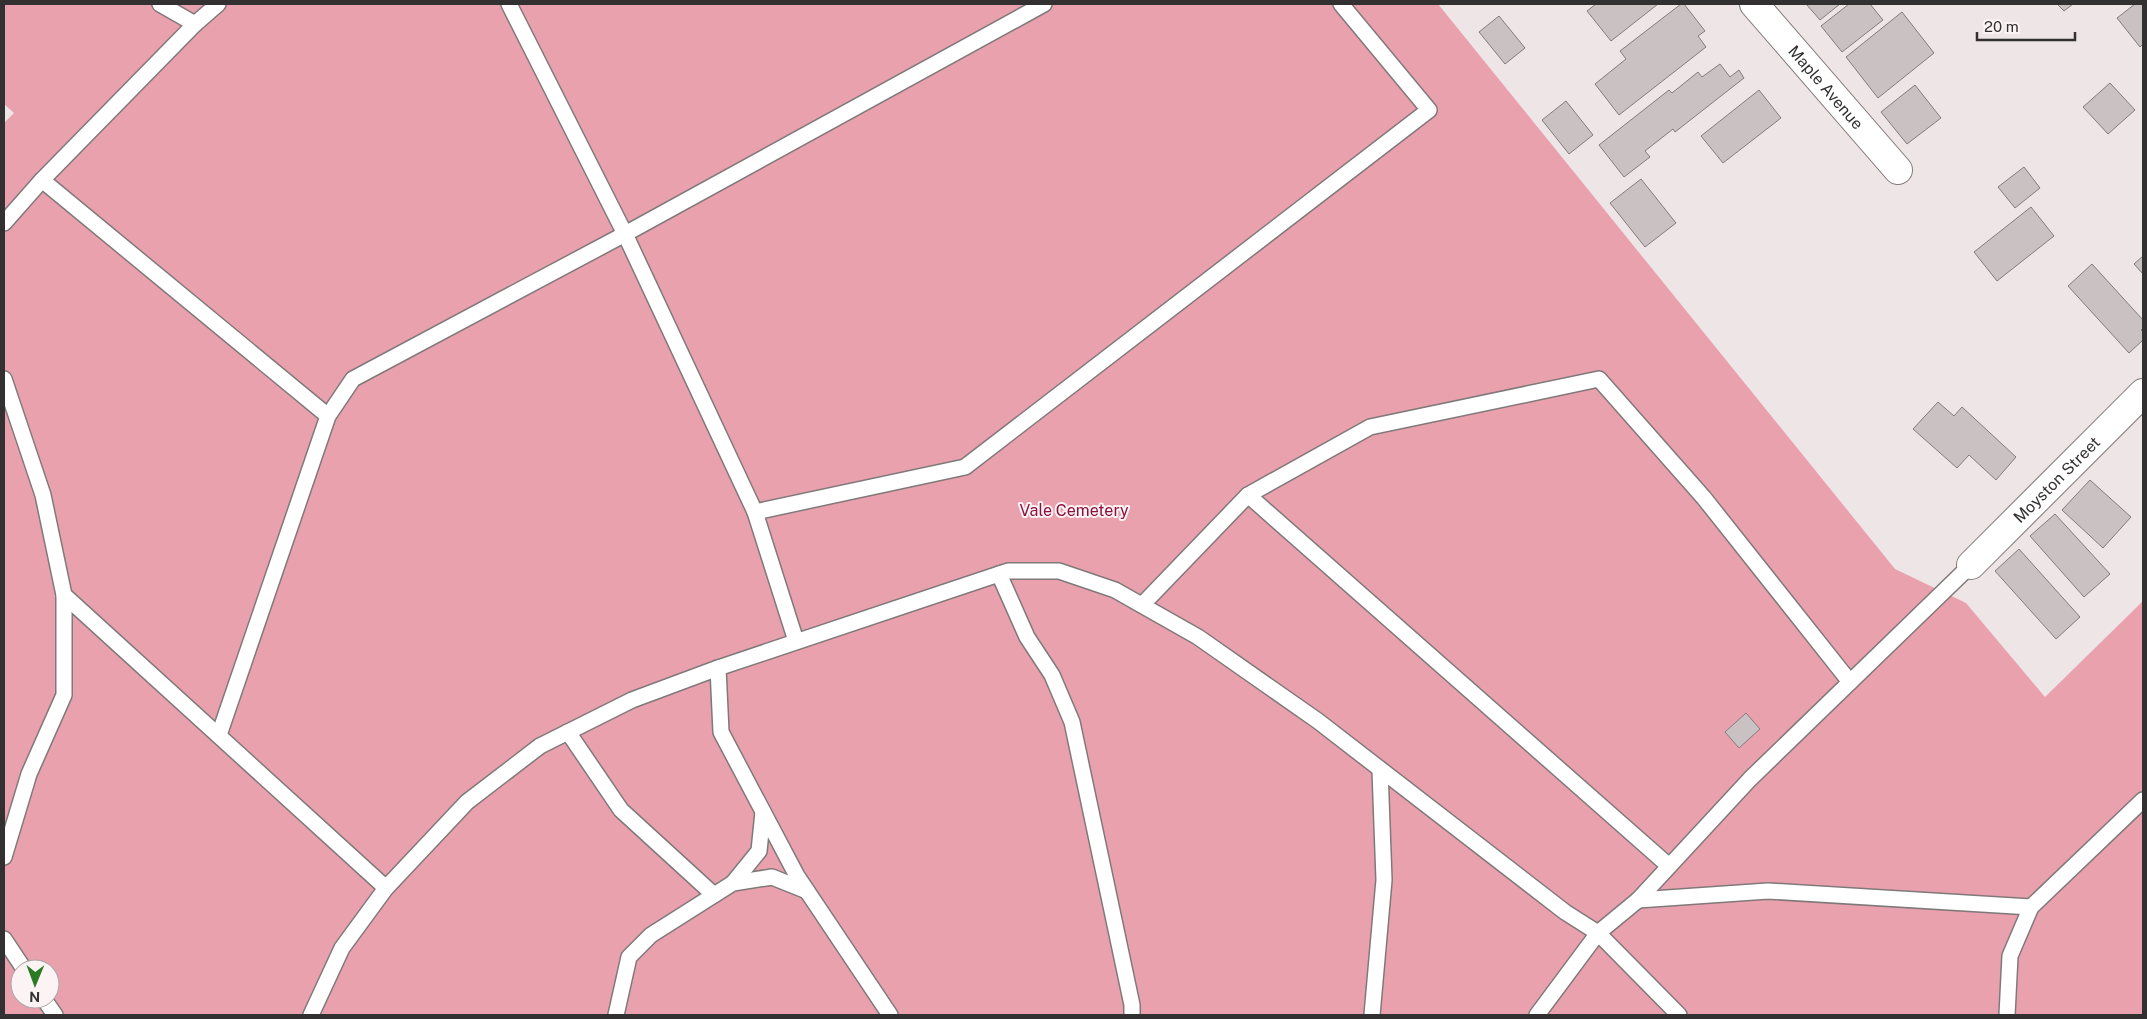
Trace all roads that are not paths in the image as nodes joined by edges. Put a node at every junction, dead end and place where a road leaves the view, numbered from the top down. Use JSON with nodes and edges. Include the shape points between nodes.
{"nodes":[{"id":1,"x":160,"y":4,"type":"edge"},
{"id":2,"x":218,"y":4,"type":"edge"},
{"id":3,"x":509,"y":4,"type":"edge"},
{"id":4,"x":1044,"y":4,"type":"edge"},
{"id":5,"x":1341,"y":4,"type":"edge"},
{"id":6,"x":1754,"y":4,"type":"edge"},
{"id":7,"x":195,"y":24,"type":"junction"},
{"id":8,"x":1898,"y":170,"type":"dead end"},
{"id":9,"x":42,"y":180,"type":"junction"},
{"id":10,"x":4,"y":223,"type":"edge"},
{"id":11,"x":625,"y":234,"type":"junction"},
{"id":12,"x":4,"y":379,"type":"edge"},
{"id":13,"x":2143,"y":393,"type":"edge"},
{"id":14,"x":328,"y":416,"type":"junction"},
{"id":15,"x":1248,"y":495,"type":"junction"},
{"id":16,"x":755,"y":512,"type":"junction"},
{"id":17,"x":1971,"y":565,"type":"joint"},
{"id":18,"x":999,"y":574,"type":"junction"},
{"id":19,"x":64,"y":595,"type":"junction"},
{"id":20,"x":1142,"y":605,"type":"junction"},
{"id":21,"x":796,"y":641,"type":"junction"},
{"id":22,"x":718,"y":668,"type":"junction"},
{"id":23,"x":1850,"y":682,"type":"junction"},
{"id":24,"x":568,"y":732,"type":"junction"},
{"id":25,"x":219,"y":735,"type":"junction"},
{"id":26,"x":1380,"y":770,"type":"junction"},
{"id":27,"x":2143,"y":800,"type":"edge"},
{"id":28,"x":763,"y":812,"type":"junction"},
{"id":29,"x":4,"y":857,"type":"edge"},
{"id":30,"x":1669,"y":866,"type":"junction"},
{"id":31,"x":733,"y":883,"type":"junction"},
{"id":32,"x":386,"y":888,"type":"junction"},
{"id":33,"x":806,"y":890,"type":"junction"},
{"id":34,"x":714,"y":895,"type":"junction"},
{"id":35,"x":1638,"y":900,"type":"junction"},
{"id":36,"x":2032,"y":906,"type":"junction"},
{"id":37,"x":1598,"y":933,"type":"junction"},
{"id":38,"x":4,"y":939,"type":"edge"},
{"id":39,"x":17,"y":959,"type":"edge"},
{"id":40,"x":311,"y":1015,"type":"edge"},
{"id":41,"x":616,"y":1015,"type":"edge"},
{"id":42,"x":890,"y":1015,"type":"edge"},
{"id":43,"x":1132,"y":1015,"type":"edge"},
{"id":44,"x":1372,"y":1015,"type":"edge"},
{"id":45,"x":1537,"y":1015,"type":"edge"},
{"id":46,"x":1679,"y":1015,"type":"edge"},
{"id":47,"x":2006,"y":1015,"type":"edge"}],
"edges":[{"from":1,"to":7,"type":"lane"},
{"from":2,"to":7,"type":"lane"},
{"from":3,"to":11,"type":"lane"},
{"from":4,"to":11,"type":"lane"},
{"from":5,"to":16,"type":"lane","via":[[1429,110],[965,466]]},
{"from":6,"to":8,"type":"street","name":"Maple Avenue"},
{"from":7,"to":9,"type":"lane"},
{"from":9,"to":10,"type":"lane"},
{"from":9,"to":14,"type":"lane"},
{"from":11,"to":14,"type":"lane","via":[[353,379]]},
{"from":11,"to":16,"type":"lane"},
{"from":12,"to":19,"type":"lane","via":[[43,495]]},
{"from":13,"to":17,"type":"street","name":"Moyston Street"},
{"from":14,"to":25,"type":"lane"},
{"from":15,"to":20,"type":"lane"},
{"from":15,"to":23,"type":"lane","via":[[1370,427],[1600,379],[1704,498]]},
{"from":15,"to":30,"type":"lane"},
{"from":16,"to":21,"type":"lane"},
{"from":17,"to":23,"type":"lane"},
{"from":18,"to":20,"type":"lane","via":[[1059,570],[1115,590]]},
{"from":18,"to":21,"type":"lane"},
{"from":18,"to":43,"type":"lane","via":[[1027,637],[1052,675],[1072,722]]},
{"from":19,"to":25,"type":"lane"},
{"from":19,"to":29,"type":"lane","via":[[64,695],[29,774]]},
{"from":20,"to":26,"type":"lane","via":[[1206,643],[1318,721]]},
{"from":21,"to":22,"type":"lane"},
{"from":22,"to":24,"type":"lane","via":[[632,700]]},
{"from":22,"to":28,"type":"lane","via":[[721,732]]},
{"from":23,"to":30,"type":"lane","via":[[1750,779]]},
{"from":24,"to":32,"type":"lane","via":[[540,746],[467,802]]},
{"from":24,"to":34,"type":"lane","via":[[621,810]]},
{"from":25,"to":32,"type":"lane"},
{"from":26,"to":37,"type":"lane","via":[[1565,912]]},
{"from":26,"to":44,"type":"lane","via":[[1384,880]]},
{"from":27,"to":36,"type":"lane"},
{"from":28,"to":31,"type":"lane","via":[[759,851]]},
{"from":28,"to":33,"type":"lane"},
{"from":30,"to":35,"type":"lane"},
{"from":31,"to":33,"type":"lane","via":[[772,877]]},
{"from":31,"to":34,"type":"lane"},
{"from":32,"to":40,"type":"lane","via":[[342,948]]},
{"from":33,"to":42,"type":"lane"},
{"from":34,"to":41,"type":"lane","via":[[651,935],[629,958]]},
{"from":35,"to":36,"type":"lane","via":[[1768,891]]},
{"from":35,"to":37,"type":"lane"},
{"from":36,"to":47,"type":"lane","via":[[2010,956]]},
{"from":37,"to":45,"type":"lane"},
{"from":37,"to":46,"type":"lane"},
{"from":38,"to":39,"type":"lane"}]}
